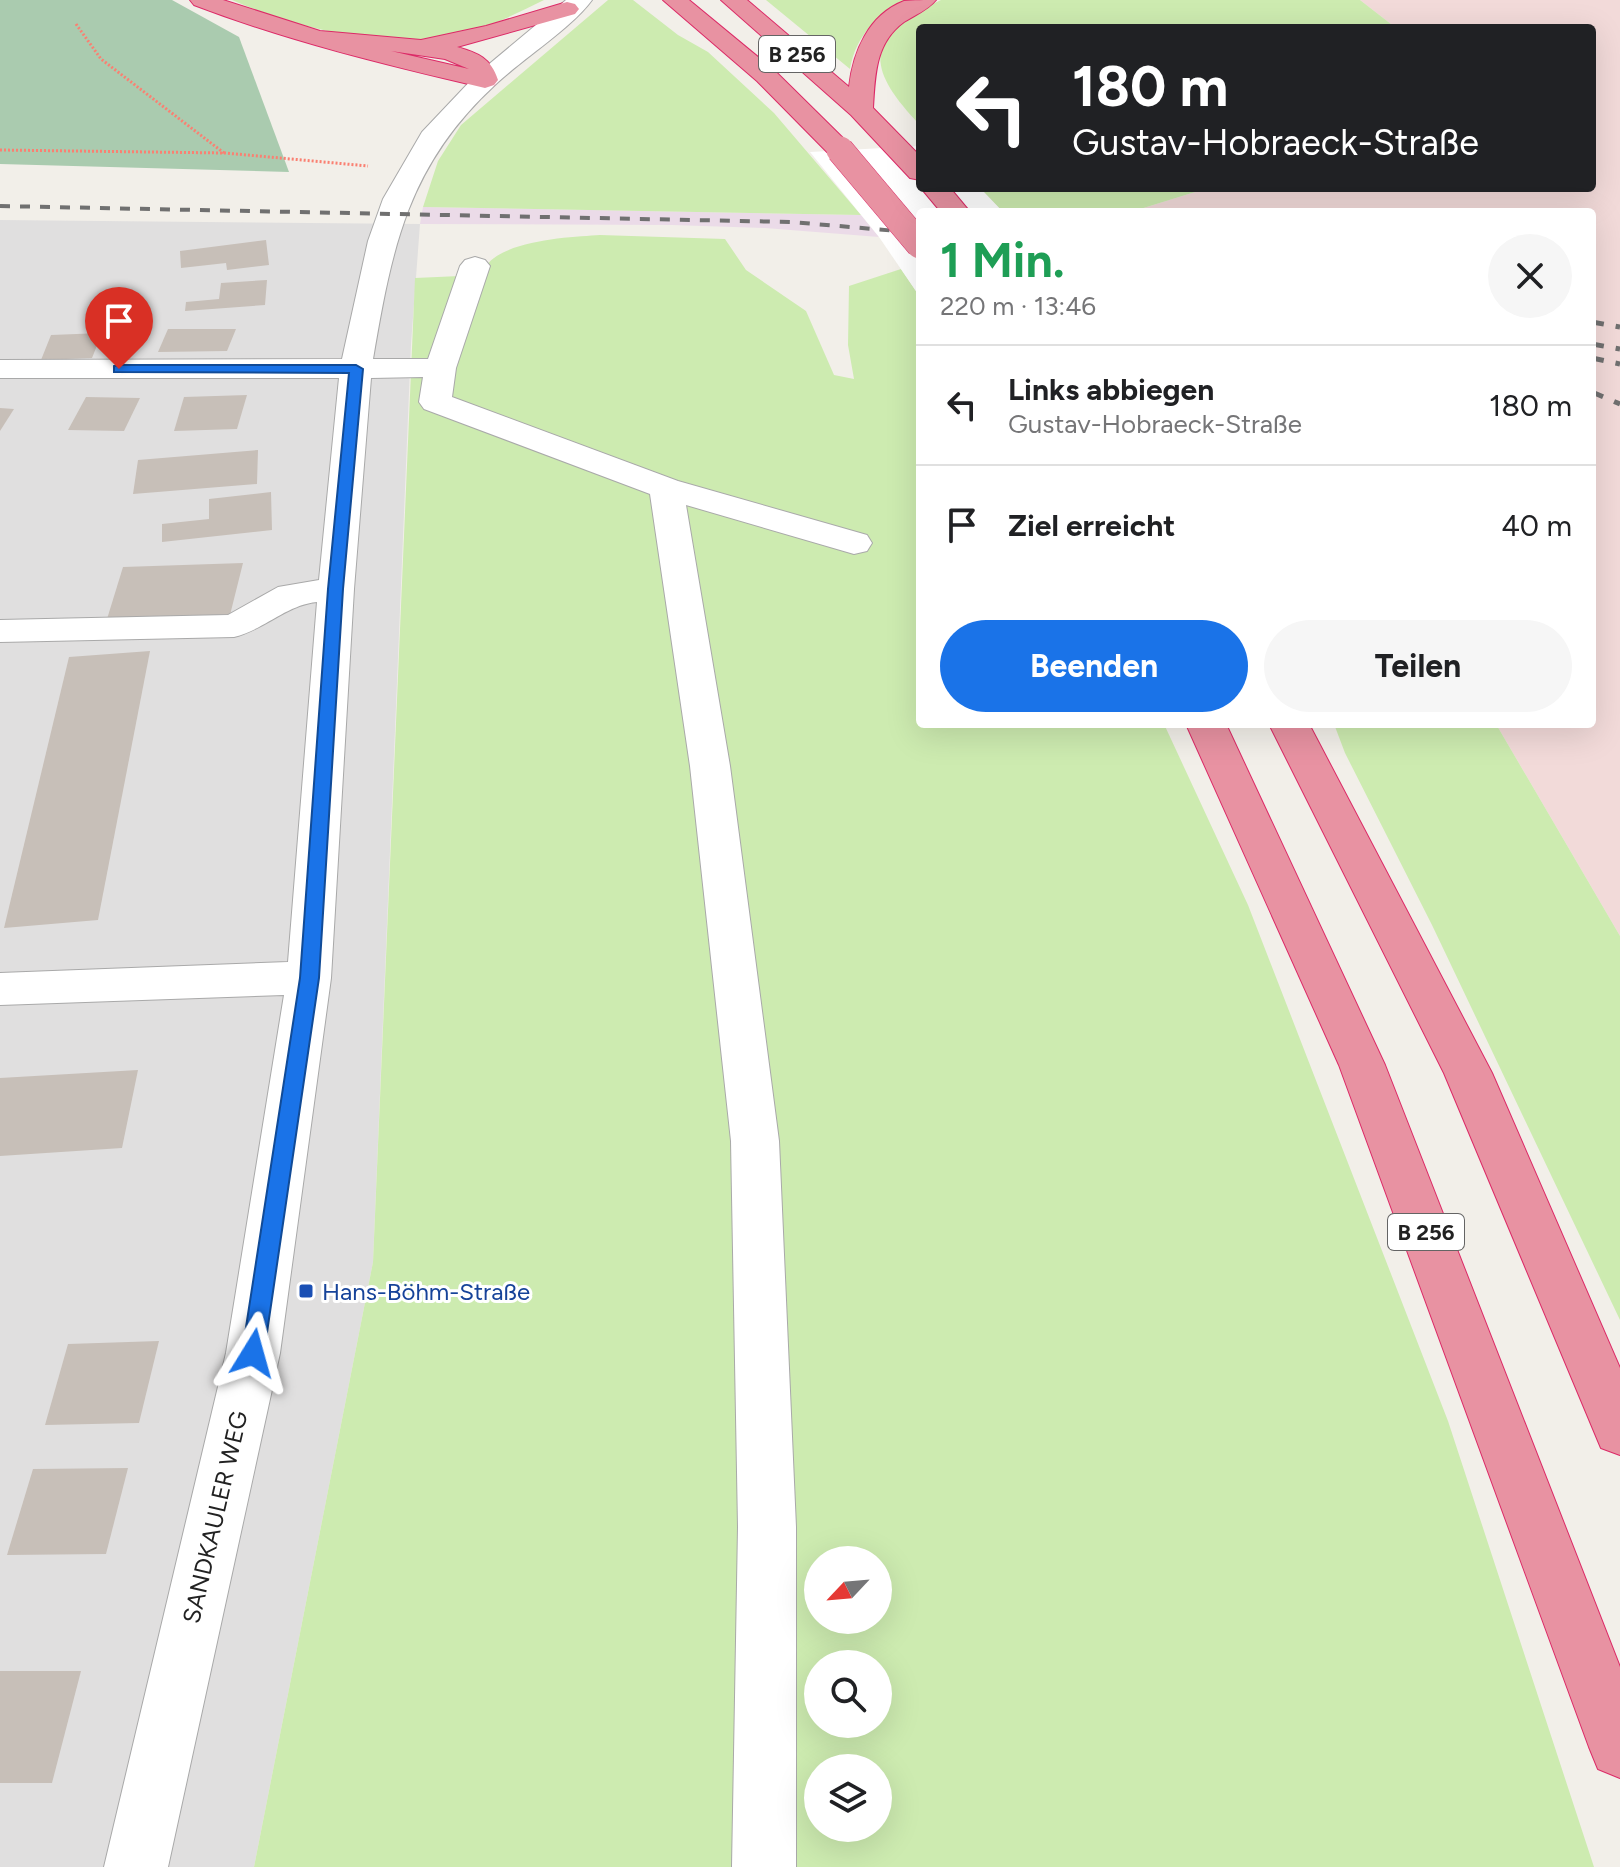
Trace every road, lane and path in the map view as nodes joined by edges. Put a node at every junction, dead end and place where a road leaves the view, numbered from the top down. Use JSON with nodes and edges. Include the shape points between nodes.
{"nodes":[{"id":1,"x":202,"y":0,"type":"edge"},
{"id":2,"x":675,"y":0,"type":"edge"},
{"id":3,"x":733,"y":0,"type":"edge"},
{"id":4,"x":924,"y":0,"type":"edge"},
{"id":5,"x":573,"y":5,"type":"edge"},
{"id":6,"x":76,"y":24,"type":"dead end"},
{"id":7,"x":322,"y":38,"type":"junction"},
{"id":8,"x":409,"y":46,"type":"junction"},
{"id":9,"x":485,"y":80,"type":"junction"},
{"id":10,"x":860,"y":110,"type":"junction"},
{"id":11,"x":0,"y":150,"type":"edge"},
{"id":12,"x":225,"y":153,"type":"junction"},
{"id":13,"x":916,"y":168,"type":"edge"},
{"id":14,"x":412,"y":171,"type":"junction"},
{"id":15,"x":938,"y":192,"type":"edge"},
{"id":16,"x":952,"y":208,"type":"edge"},
{"id":17,"x":916,"y":240,"type":"edge"},
{"id":18,"x":475,"y":266,"type":"dead end"},
{"id":19,"x":440,"y":368,"type":"junction"},
{"id":20,"x":0,"y":369,"type":"edge"},
{"id":21,"x":356,"y":369,"type":"junction"},
{"id":22,"x":666,"y":488,"type":"junction"},
{"id":23,"x":854,"y":543,"type":"dead end"},
{"id":24,"x":336,"y":589,"type":"junction"},
{"id":25,"x":0,"y":631,"type":"edge"},
{"id":26,"x":1208,"y":728,"type":"edge"},
{"id":27,"x":1291,"y":728,"type":"edge"},
{"id":28,"x":309,"y":978,"type":"junction"},
{"id":29,"x":0,"y":989,"type":"edge"},
{"id":30,"x":1620,"y":1431,"type":"edge"},
{"id":31,"x":1620,"y":1747,"type":"edge"},
{"id":32,"x":136,"y":1867,"type":"edge"},
{"id":33,"x":764,"y":1867,"type":"edge"}],
"edges":[{"from":1,"to":7,"type":"highway"},
{"from":2,"to":17,"type":"highway","number":"B 256","bridge":true,"via":[[766,76],[840,150]]},
{"from":3,"to":10,"type":"highway","number":"B 256"},
{"from":4,"to":10,"type":"highway","via":[[889,20],[869,44]]},
{"from":5,"to":8,"type":"highway","via":[[467,39]]},
{"from":5,"to":9,"type":"street","name":"SANDKAULER WEG"},
{"from":6,"to":12,"type":"path","via":[[101,59]]},
{"from":7,"to":8,"type":"highway"},
{"from":7,"to":9,"type":"highway"},
{"from":8,"to":9,"type":"highway","via":[[475,61]]},
{"from":9,"to":14,"type":"street","name":"SANDKAULER WEG","via":[[435,132]]},
{"from":10,"to":13,"type":"highway","number":"B 256"},
{"from":11,"to":12,"type":"path"},
{"from":12,"to":14,"type":"path"},
{"from":14,"to":21,"type":"street","name":"SANDKAULER WEG","via":[[382,241]]},
{"from":15,"to":16,"type":"highway"},
{"from":18,"to":19,"type":"street"},
{"from":19,"to":21,"type":"street"},
{"from":19,"to":22,"type":"street","via":[[435,402]]},
{"from":20,"to":21,"type":"street"},
{"from":21,"to":24,"type":"street","name":"SANDKAULER WEG"},
{"from":22,"to":23,"type":"street"},
{"from":22,"to":33,"type":"street","via":[[710,766],[755,1141],[767,1527]]},
{"from":24,"to":25,"type":"street","via":[[291,595],[234,626]]},
{"from":24,"to":28,"type":"street","name":"SANDKAULER WEG"},
{"from":26,"to":31,"type":"highway","number":"B 256","via":[[1362,1065]]},
{"from":27,"to":30,"type":"highway","via":[[1468,1073]]},
{"from":28,"to":29,"type":"street"},
{"from":28,"to":32,"type":"street","name":"SANDKAULER WEG","via":[[253,1353]]}]}
